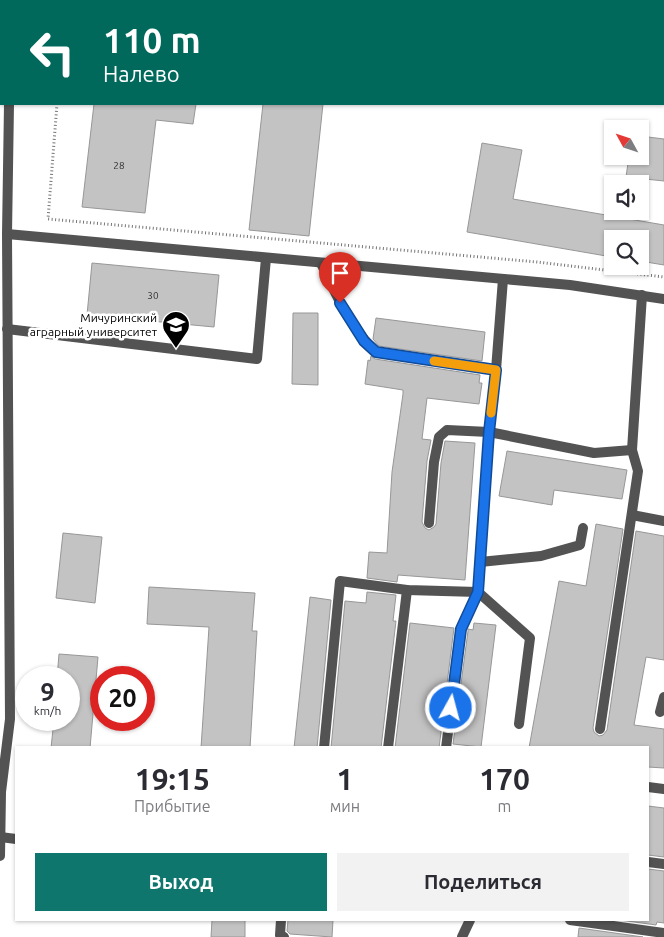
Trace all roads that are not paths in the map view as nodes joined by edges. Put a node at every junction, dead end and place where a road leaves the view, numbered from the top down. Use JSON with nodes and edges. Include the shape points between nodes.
{"nodes":[{"id":1,"x":9,"y":105,"type":"edge"},
{"id":2,"x":4,"y":180,"type":"edge"},
{"id":3,"x":7,"y":234,"type":"junction"},
{"id":4,"x":266,"y":258,"type":"junction"},
{"id":5,"x":321,"y":263,"type":"junction"},
{"id":6,"x":503,"y":280,"type":"junction"},
{"id":7,"x":642,"y":295,"type":"junction"},
{"id":8,"x":664,"y":299,"type":"edge"},
{"id":9,"x":7,"y":329,"type":"junction"},
{"id":10,"x":496,"y":370,"type":"junction"},
{"id":11,"x":489,"y":432,"type":"junction"},
{"id":12,"x":632,"y":450,"type":"junction"},
{"id":13,"x":632,"y":515,"type":"junction"},
{"id":14,"x":664,"y":521,"type":"edge"},
{"id":15,"x":429,"y":522,"type":"dead end"},
{"id":16,"x":583,"y":528,"type":"dead end"},
{"id":17,"x":480,"y":562,"type":"junction"},
{"id":18,"x":406,"y":590,"type":"junction"},
{"id":19,"x":478,"y":592,"type":"junction"},
{"id":20,"x":664,"y":697,"type":"edge"},
{"id":21,"x":660,"y":712,"type":"dead end"},
{"id":22,"x":519,"y":724,"type":"dead end"},
{"id":23,"x":600,"y":728,"type":"dead end"},
{"id":24,"x":324,"y":746,"type":"edge"},
{"id":25,"x":388,"y":746,"type":"edge"},
{"id":26,"x":446,"y":746,"type":"edge"},
{"id":27,"x":649,"y":787,"type":"edge"},
{"id":28,"x":664,"y":789,"type":"edge"},
{"id":29,"x":1,"y":792,"type":"edge"},
{"id":30,"x":0,"y":837,"type":"edge"},
{"id":31,"x":15,"y":839,"type":"edge"},
{"id":32,"x":0,"y":856,"type":"edge"},
{"id":33,"x":649,"y":862,"type":"edge"},
{"id":34,"x":664,"y":864,"type":"edge"},
{"id":35,"x":281,"y":921,"type":"edge"},
{"id":36,"x":470,"y":921,"type":"edge"},
{"id":37,"x":577,"y":921,"type":"edge"},
{"id":38,"x":664,"y":934,"type":"edge"},
{"id":39,"x":284,"y":937,"type":"edge"},
{"id":40,"x":462,"y":937,"type":"edge"}],
"edges":[{"from":1,"to":2,"type":"street"},
{"from":2,"to":3,"type":"street"},
{"from":3,"to":4,"type":"street"},
{"from":3,"to":9,"type":"street"},
{"from":4,"to":5,"type":"street"},
{"from":4,"to":9,"type":"street","via":[[257,359]]},
{"from":5,"to":6,"type":"street"},
{"from":5,"to":10,"type":"street","via":[[340,303],[364,341],[376,352]]},
{"from":6,"to":7,"type":"street"},
{"from":6,"to":10,"type":"street"},
{"from":7,"to":8,"type":"street"},
{"from":7,"to":12,"type":"street"},
{"from":9,"to":29,"type":"street","via":[[10,719]]},
{"from":10,"to":11,"type":"street"},
{"from":11,"to":12,"type":"street","via":[[594,453]]},
{"from":11,"to":15,"type":"street","via":[[447,430],[439,437]]},
{"from":11,"to":17,"type":"street"},
{"from":12,"to":13,"type":"street","via":[[638,471]]},
{"from":13,"to":14,"type":"street"},
{"from":13,"to":23,"type":"street"},
{"from":16,"to":17,"type":"street","via":[[580,545],[541,556]]},
{"from":17,"to":19,"type":"street"},
{"from":18,"to":19,"type":"street"},
{"from":18,"to":24,"type":"street","via":[[340,581]]},
{"from":18,"to":25,"type":"street"},
{"from":19,"to":22,"type":"street","via":[[530,638]]},
{"from":19,"to":26,"type":"street","via":[[461,629]]},
{"from":20,"to":21,"type":"street"},
{"from":27,"to":28,"type":"street"},
{"from":29,"to":30,"type":"street"},
{"from":30,"to":31,"type":"street"},
{"from":30,"to":32,"type":"street"},
{"from":33,"to":34,"type":"street"},
{"from":35,"to":39,"type":"street","via":[[280,935]]},
{"from":36,"to":40,"type":"street"},
{"from":37,"to":38,"type":"street"}]}
